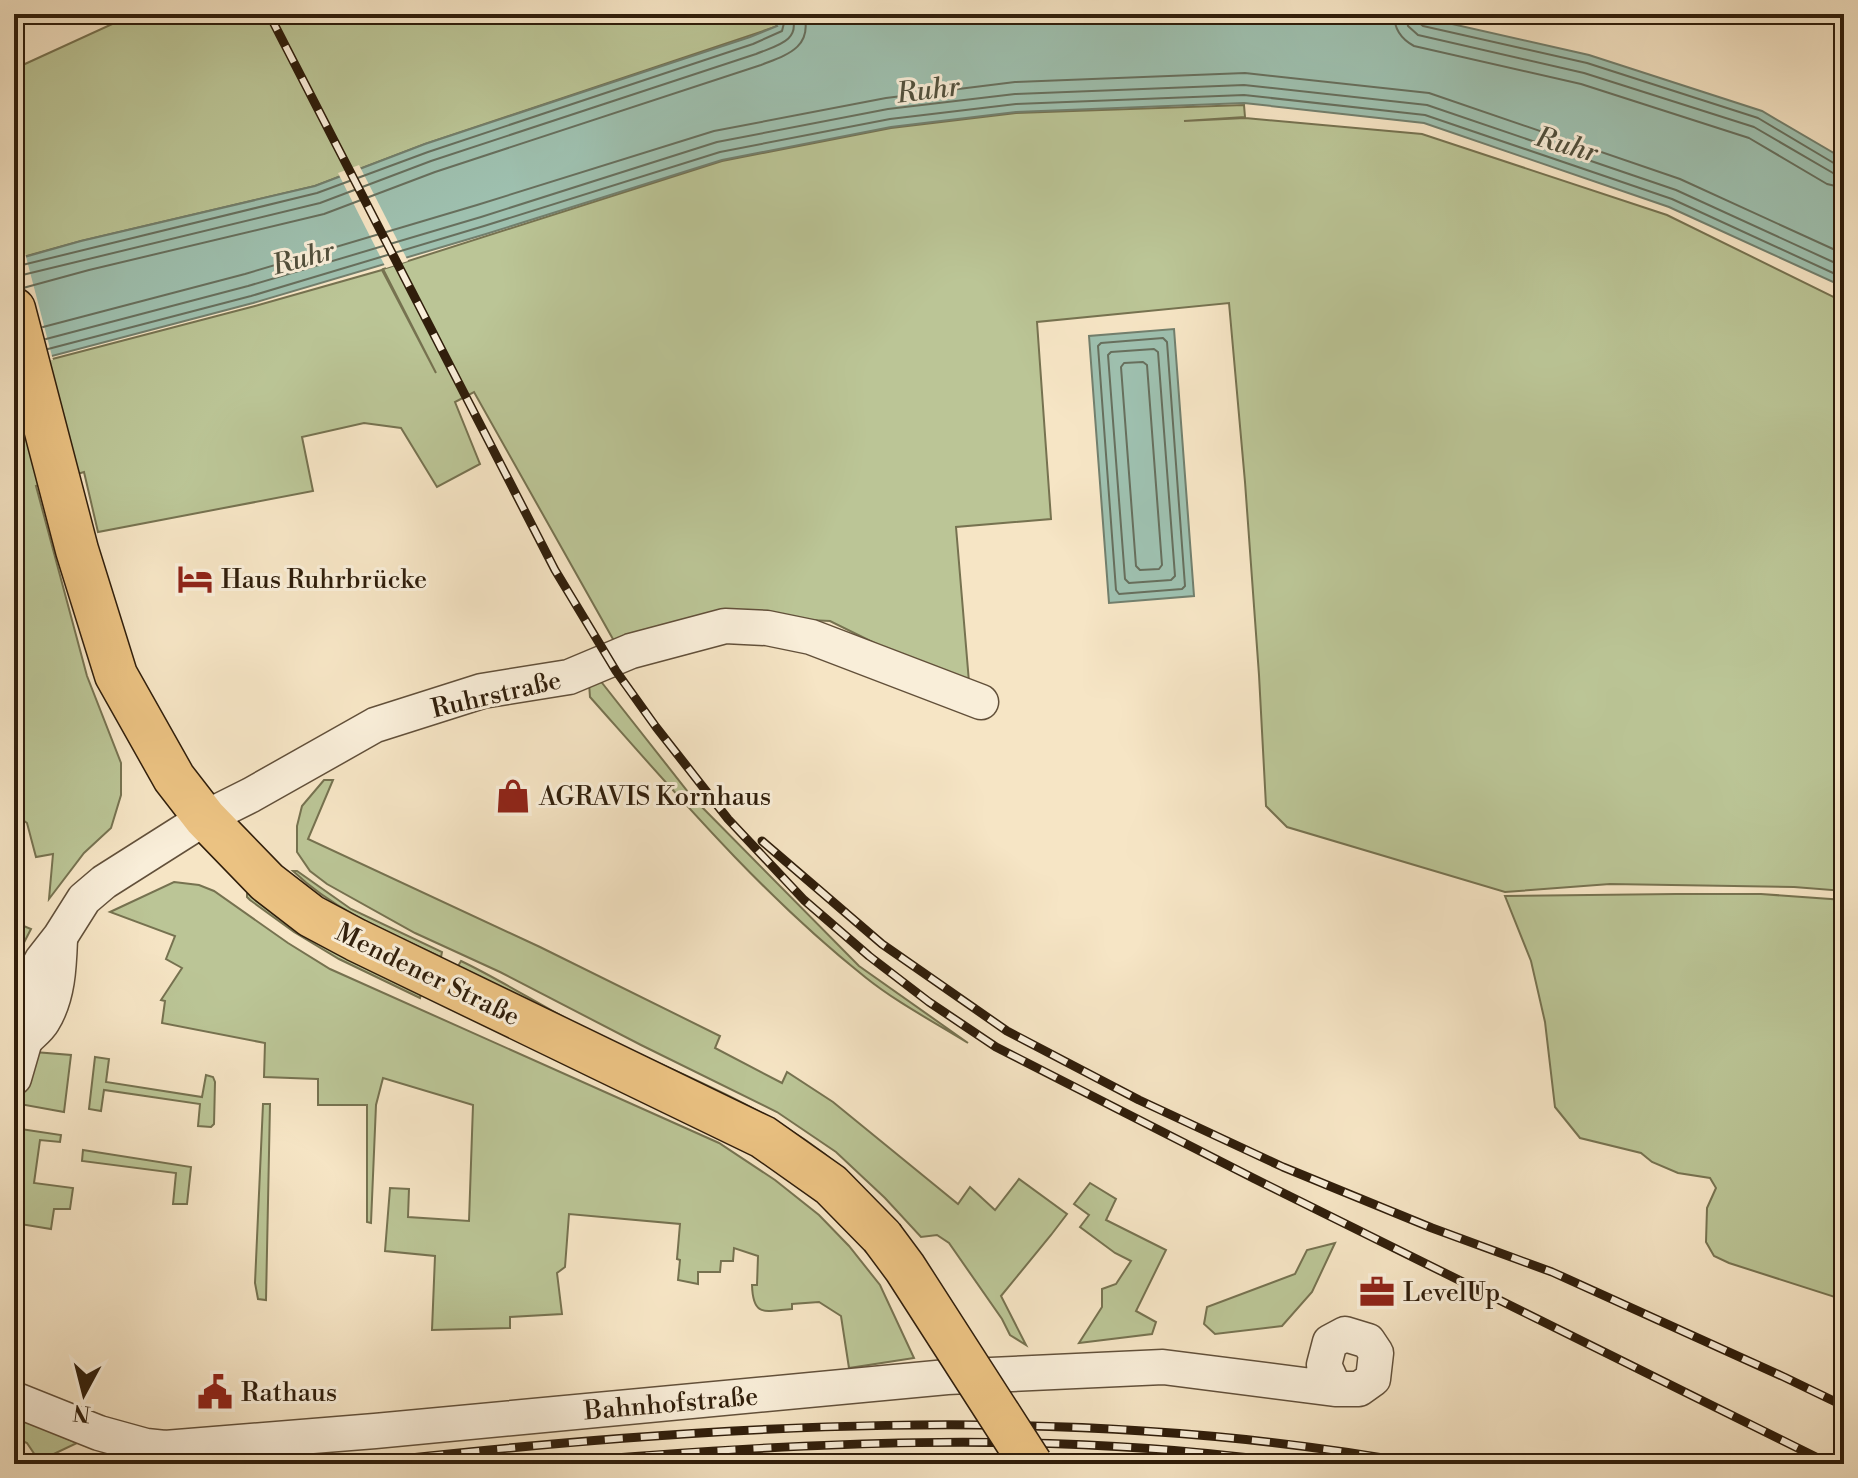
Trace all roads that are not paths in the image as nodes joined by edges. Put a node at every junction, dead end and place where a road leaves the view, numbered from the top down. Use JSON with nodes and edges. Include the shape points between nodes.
{"nodes":[{"id":1,"x":17,"y":320,"type":"edge"},
{"id":2,"x":981,"y":702,"type":"dead end"},
{"id":3,"x":205,"y":818,"type":"junction"},
{"id":4,"x":14,"y":1078,"type":"edge"},
{"id":5,"x":1335,"y":1389,"type":"dead end"},
{"id":6,"x":14,"y":1399,"type":"edge"},
{"id":7,"x":1031,"y":1464,"type":"edge"}],
"edges":[{"from":1,"to":3,"type":"main road","name":"Mendener Straße","via":[[69,523],[116,675],[174,778]]},
{"from":2,"to":3,"type":"street","name":"Ruhrstraße","via":[[811,637],[725,626],[631,651],[569,677],[482,691],[375,725]]},
{"from":3,"to":4,"type":"street","name":"Ruhrstraße","via":[[84,899],[60,937],[52,1003],[25,1040]]},
{"from":3,"to":7,"type":"main road","name":"Mendener Straße","bridge":true,"via":[[261,876],[311,916],[763,1137],[831,1185],[905,1268]]},
{"from":5,"to":6,"type":"street","name":"Bahnhofstraße","via":[[1163,1367],[1029,1372],[165,1448],[99,1433]]}]}
